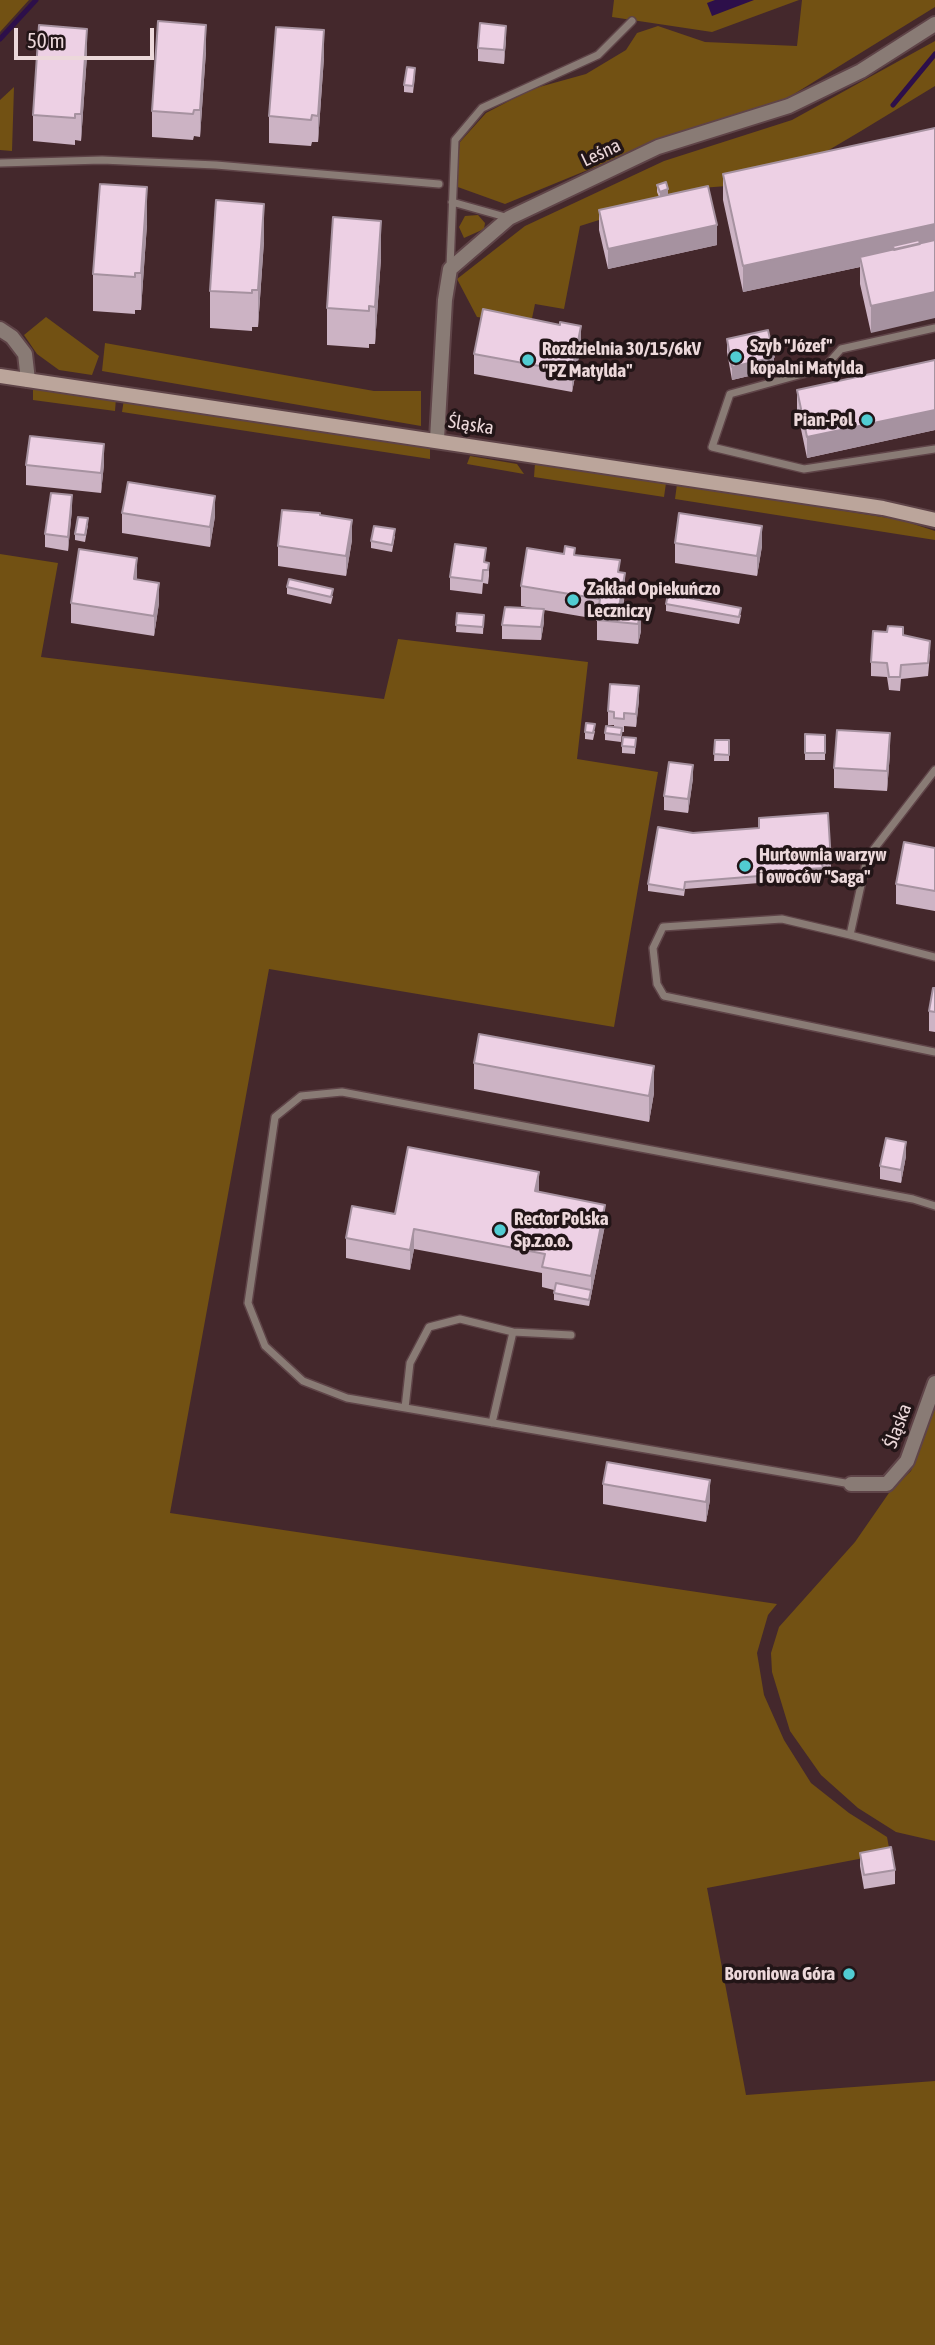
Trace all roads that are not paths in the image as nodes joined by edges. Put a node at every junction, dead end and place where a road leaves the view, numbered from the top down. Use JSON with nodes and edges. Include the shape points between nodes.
{"nodes":[{"id":1,"x":632,"y":20,"type":"dead end"},
{"id":2,"x":935,"y":23,"type":"edge"},
{"id":3,"x":0,"y":163,"type":"edge"},
{"id":4,"x":439,"y":184,"type":"dead end"},
{"id":5,"x":452,"y":202,"type":"junction"},
{"id":6,"x":509,"y":218,"type":"junction"},
{"id":7,"x":450,"y":269,"type":"junction"},
{"id":8,"x":935,"y":328,"type":"edge"},
{"id":9,"x":0,"y":329,"type":"edge"},
{"id":10,"x":0,"y":376,"type":"edge"},
{"id":11,"x":28,"y":380,"type":"junction"},
{"id":12,"x":437,"y":439,"type":"junction"},
{"id":13,"x":935,"y":449,"type":"edge"},
{"id":14,"x":935,"y":520,"type":"edge"},
{"id":15,"x":935,"y":770,"type":"edge"},
{"id":16,"x":850,"y":935,"type":"junction"},
{"id":17,"x":935,"y":957,"type":"edge"},
{"id":18,"x":935,"y":1052,"type":"edge"},
{"id":19,"x":935,"y":1206,"type":"edge"},
{"id":20,"x":513,"y":1332,"type":"junction"},
{"id":21,"x":571,"y":1335,"type":"dead end"},
{"id":22,"x":935,"y":1383,"type":"edge"},
{"id":23,"x":405,"y":1408,"type":"junction"},
{"id":24,"x":492,"y":1423,"type":"junction"},
{"id":25,"x":851,"y":1484,"type":"joint"}],
"edges":[{"from":1,"to":5,"type":"lane","via":[[598,55],[482,108],[455,140]]},
{"from":2,"to":6,"type":"street","name":"Leśna","via":[[861,71],[789,106],[658,147]]},
{"from":3,"to":4,"type":"lane","via":[[102,160],[216,165]]},
{"from":5,"to":6,"type":"lane"},
{"from":5,"to":7,"type":"lane"},
{"from":6,"to":7,"type":"street","name":"Leśna"},
{"from":7,"to":12,"type":"street","via":[[444,300]]},
{"from":8,"to":13,"type":"lane","via":[[841,349],[824,368],[730,394],[712,447],[804,469]]},
{"from":9,"to":11,"type":"street","via":[[25,355]]},
{"from":10,"to":11,"type":"main road","name":"Śląska"},
{"from":11,"to":12,"type":"main road","name":"Śląska"},
{"from":12,"to":14,"type":"main road","name":"Śląska"},
{"from":15,"to":16,"type":"lane","via":[[867,858]]},
{"from":16,"to":17,"type":"lane"},
{"from":16,"to":18,"type":"lane","via":[[782,919],[663,927],[653,948],[657,984],[664,996]]},
{"from":19,"to":23,"type":"lane","via":[[342,1092],[301,1096],[275,1117],[248,1303],[265,1346],[303,1381],[347,1398]]},
{"from":20,"to":21,"type":"lane"},
{"from":20,"to":23,"type":"lane","via":[[460,1319],[429,1326],[410,1363]]},
{"from":20,"to":24,"type":"lane"},
{"from":22,"to":25,"type":"street","name":"Śląska","via":[[906,1461],[887,1484]]},
{"from":23,"to":24,"type":"lane"},
{"from":24,"to":25,"type":"lane"}]}
